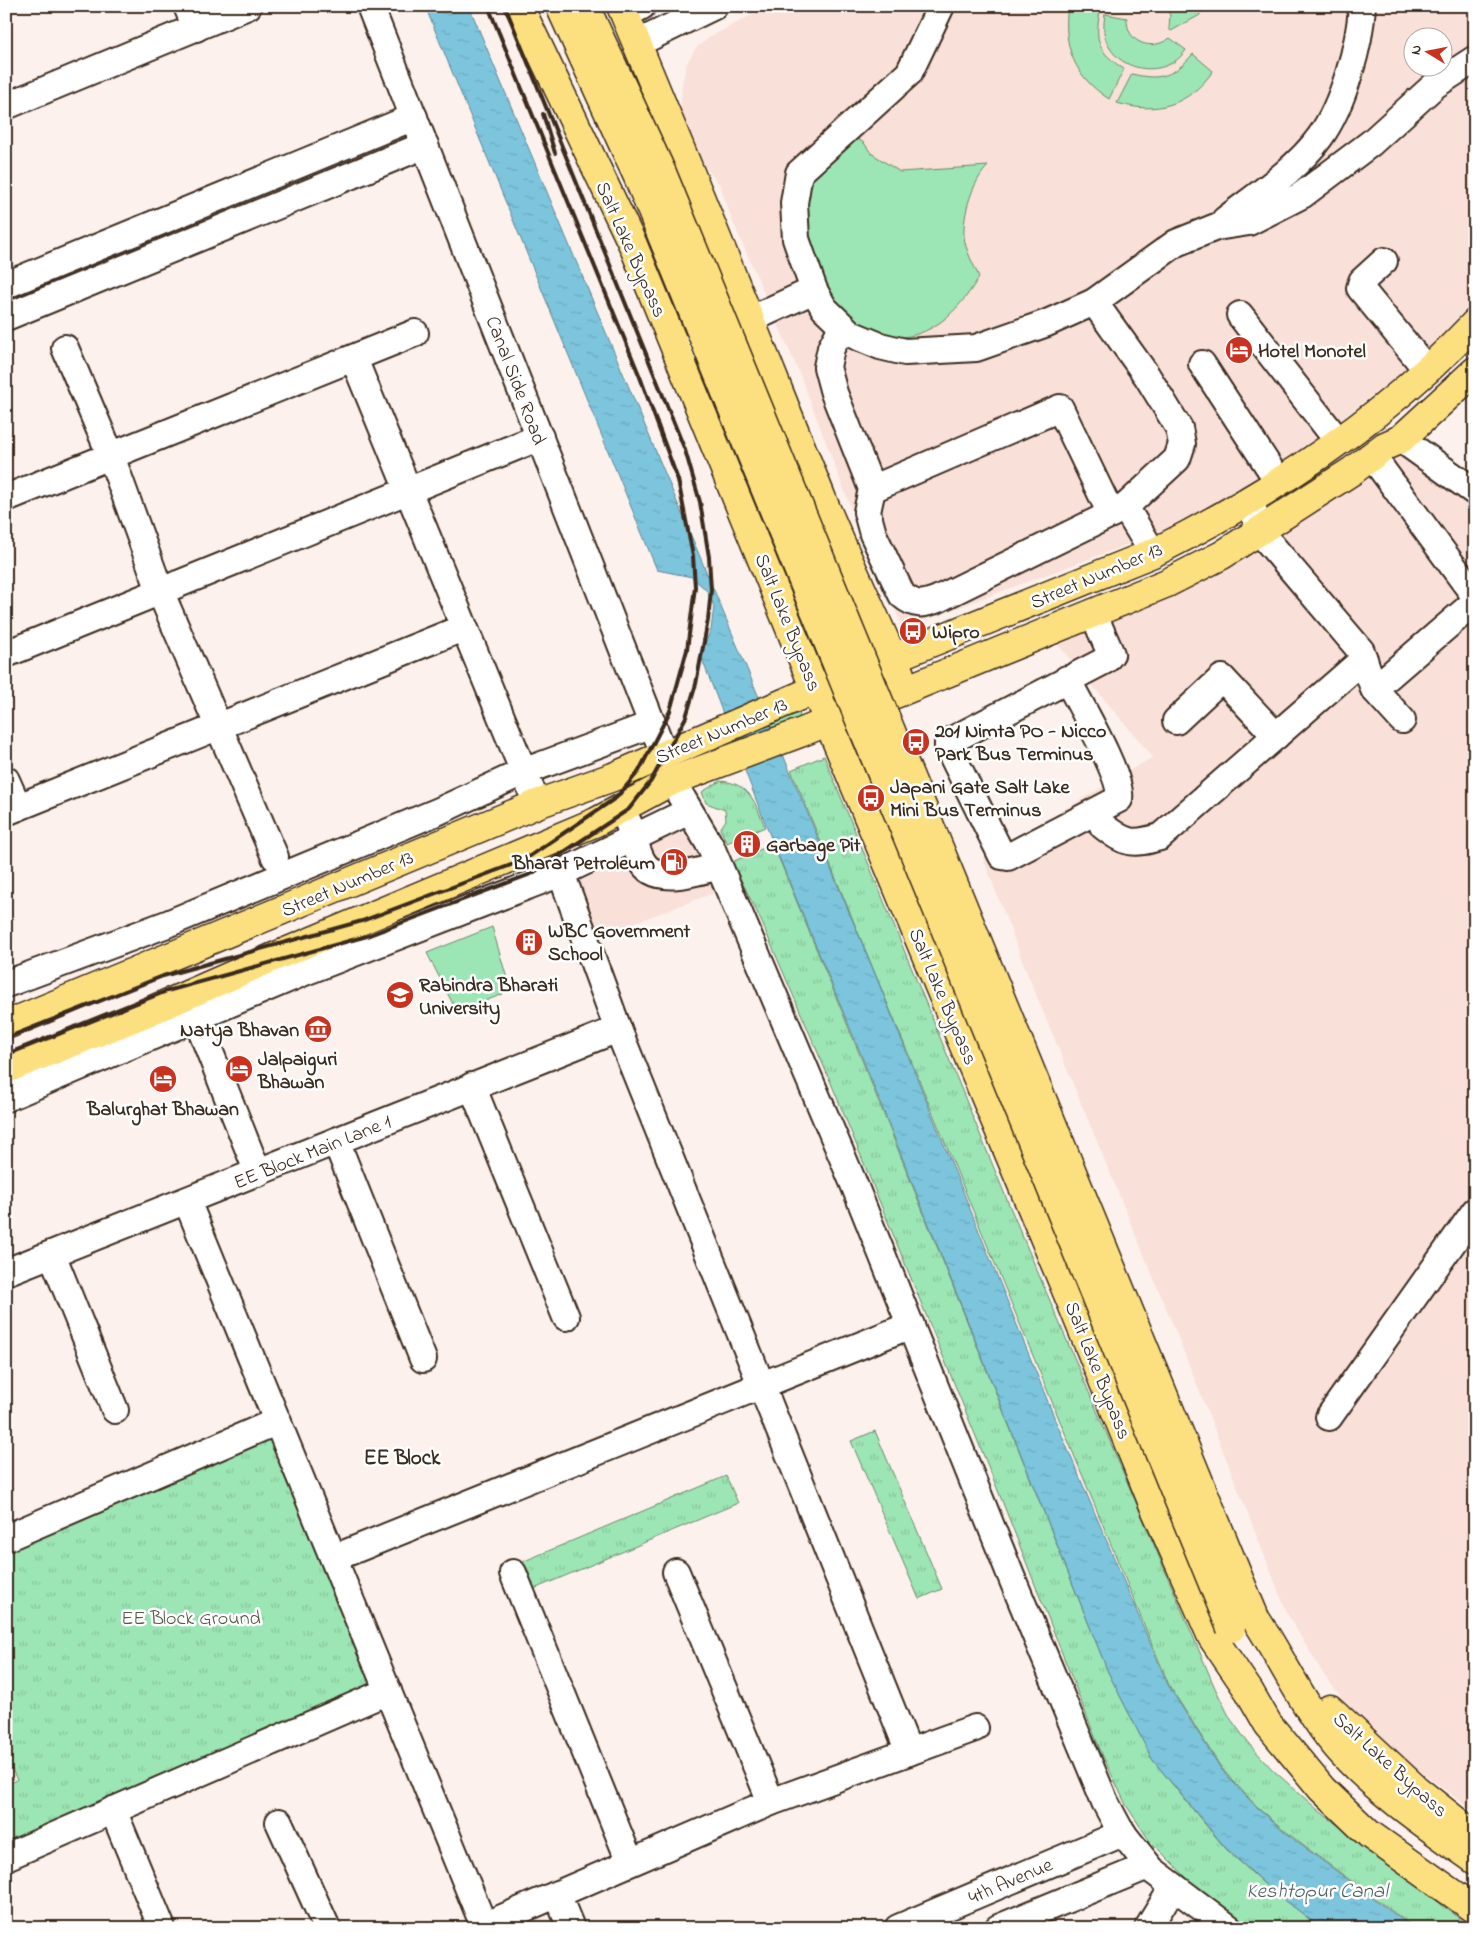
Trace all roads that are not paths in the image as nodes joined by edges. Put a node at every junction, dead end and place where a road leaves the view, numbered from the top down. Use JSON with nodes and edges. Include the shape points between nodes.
{"nodes":[{"id":1,"x":248,"y":6,"type":"edge"},
{"id":2,"x":370,"y":6,"type":"edge"},
{"id":3,"x":520,"y":6,"type":"edge"},
{"id":4,"x":560,"y":6,"type":"edge"},
{"id":5,"x":585,"y":6,"type":"edge"},
{"id":6,"x":714,"y":6,"type":"edge"},
{"id":7,"x":941,"y":6,"type":"edge"},
{"id":8,"x":1362,"y":6,"type":"edge"},
{"id":9,"x":629,"y":9,"type":"edge"},
{"id":10,"x":191,"y":17,"type":"edge"},
{"id":11,"x":638,"y":43,"type":"junction"},
{"id":12,"x":1475,"y":59,"type":"edge"},
{"id":13,"x":6,"y":106,"type":"edge"},
{"id":14,"x":414,"y":116,"type":"junction"},
{"id":15,"x":425,"y":145,"type":"junction"},
{"id":16,"x":1216,"y":227,"type":"junction"},
{"id":17,"x":1384,"y":261,"type":"dead end"},
{"id":18,"x":6,"y":285,"type":"edge"},
{"id":19,"x":814,"y":290,"type":"junction"},
{"id":20,"x":1094,"y":302,"type":"junction"},
{"id":21,"x":1240,"y":315,"type":"dead end"},
{"id":22,"x":6,"y":317,"type":"edge"},
{"id":23,"x":750,"y":319,"type":"junction"},
{"id":24,"x":1475,"y":323,"type":"edge"},
{"id":25,"x":842,"y":327,"type":"junction"},
{"id":26,"x":415,"y":333,"type":"dead end"},
{"id":27,"x":65,"y":348,"type":"dead end"},
{"id":28,"x":678,"y":353,"type":"junction"},
{"id":29,"x":354,"y":358,"type":"junction"},
{"id":30,"x":1202,"y":364,"type":"dead end"},
{"id":31,"x":1426,"y":370,"type":"junction"},
{"id":32,"x":1475,"y":371,"type":"edge"},
{"id":33,"x":540,"y":437,"type":"junction"},
{"id":34,"x":1401,"y":439,"type":"junction"},
{"id":35,"x":1338,"y":441,"type":"junction"},
{"id":36,"x":111,"y":456,"type":"junction"},
{"id":37,"x":1372,"y":456,"type":"junction"},
{"id":38,"x":1278,"y":481,"type":"junction"},
{"id":39,"x":872,"y":489,"type":"junction"},
{"id":40,"x":408,"y":491,"type":"junction"},
{"id":41,"x":1475,"y":492,"type":"edge"},
{"id":42,"x":6,"y":498,"type":"edge"},
{"id":43,"x":1250,"y":499,"type":"junction"},
{"id":44,"x":1118,"y":510,"type":"junction"},
{"id":45,"x":1260,"y":532,"type":"junction"},
{"id":46,"x":1153,"y":553,"type":"junction"},
{"id":47,"x":160,"y":592,"type":"junction"},
{"id":48,"x":1475,"y":596,"type":"edge"},
{"id":49,"x":1475,"y":602,"type":"edge"},
{"id":50,"x":1094,"y":613,"type":"junction"},
{"id":51,"x":463,"y":628,"type":"junction"},
{"id":52,"x":6,"y":654,"type":"edge"},
{"id":53,"x":893,"y":658,"type":"junction"},
{"id":54,"x":1364,"y":659,"type":"junction"},
{"id":55,"x":1067,"y":679,"type":"junction"},
{"id":56,"x":816,"y":689,"type":"junction"},
{"id":57,"x":906,"y":689,"type":"junction"},
{"id":58,"x":1374,"y":689,"type":"junction"},
{"id":59,"x":1402,"y":720,"type":"dead end"},
{"id":60,"x":828,"y":721,"type":"junction"},
{"id":61,"x":1176,"y":721,"type":"dead end"},
{"id":62,"x":653,"y":724,"type":"junction"},
{"id":63,"x":218,"y":726,"type":"junction"},
{"id":64,"x":1276,"y":736,"type":"junction"},
{"id":65,"x":664,"y":754,"type":"junction"},
{"id":66,"x":523,"y":772,"type":"junction"},
{"id":67,"x":677,"y":779,"type":"junction"},
{"id":68,"x":6,"y":780,"type":"edge"},
{"id":69,"x":537,"y":804,"type":"junction"},
{"id":70,"x":622,"y":807,"type":"junction"},
{"id":71,"x":12,"y":810,"type":"edge"},
{"id":72,"x":689,"y":811,"type":"junction"},
{"id":73,"x":1103,"y":826,"type":"dead end"},
{"id":74,"x":634,"y":838,"type":"junction"},
{"id":75,"x":275,"y":857,"type":"dead end"},
{"id":76,"x":718,"y":866,"type":"junction"},
{"id":77,"x":561,"y":873,"type":"junction"},
{"id":78,"x":196,"y":946,"type":"junction"},
{"id":79,"x":6,"y":984,"type":"edge"},
{"id":80,"x":213,"y":984,"type":"junction"},
{"id":81,"x":196,"y":1017,"type":"junction"},
{"id":82,"x":6,"y":1026,"type":"edge"},
{"id":83,"x":618,"y":1029,"type":"junction"},
{"id":84,"x":129,"y":1033,"type":"junction"},
{"id":85,"x":6,"y":1069,"type":"edge"},
{"id":86,"x":472,"y":1086,"type":"junction"},
{"id":87,"x":6,"y":1098,"type":"edge"},
{"id":88,"x":336,"y":1141,"type":"junction"},
{"id":89,"x":258,"y":1173,"type":"junction"},
{"id":90,"x":187,"y":1200,"type":"junction"},
{"id":91,"x":1475,"y":1212,"type":"edge"},
{"id":92,"x":52,"y":1254,"type":"junction"},
{"id":93,"x":6,"y":1272,"type":"edge"},
{"id":94,"x":566,"y":1317,"type":"dead end"},
{"id":95,"x":910,"y":1325,"type":"junction"},
{"id":96,"x":423,"y":1359,"type":"dead end"},
{"id":97,"x":762,"y":1384,"type":"junction"},
{"id":98,"x":115,"y":1410,"type":"dead end"},
{"id":99,"x":1330,"y":1417,"type":"dead end"},
{"id":100,"x":278,"y":1421,"type":"junction"},
{"id":101,"x":7,"y":1535,"type":"edge"},
{"id":102,"x":334,"y":1558,"type":"junction"},
{"id":103,"x":676,"y":1572,"type":"dead end"},
{"id":104,"x":513,"y":1573,"type":"dead end"},
{"id":105,"x":1243,"y":1623,"type":"junction"},
{"id":106,"x":388,"y":1691,"type":"junction"},
{"id":107,"x":1250,"y":1691,"type":"junction"},
{"id":108,"x":1304,"y":1697,"type":"junction"},
{"id":109,"x":1330,"y":1709,"type":"joint"},
{"id":110,"x":975,"y":1728,"type":"dead end"},
{"id":111,"x":909,"y":1752,"type":"junction"},
{"id":112,"x":771,"y":1802,"type":"junction"},
{"id":113,"x":113,"y":1810,"type":"junction"},
{"id":114,"x":279,"y":1822,"type":"dead end"},
{"id":115,"x":1123,"y":1833,"type":"junction"},
{"id":116,"x":1475,"y":1836,"type":"edge"},
{"id":117,"x":6,"y":1857,"type":"edge"},
{"id":118,"x":1475,"y":1860,"type":"edge"},
{"id":119,"x":630,"y":1862,"type":"junction"},
{"id":120,"x":1148,"y":1866,"type":"junction"},
{"id":121,"x":1173,"y":1887,"type":"junction"},
{"id":122,"x":557,"y":1894,"type":"junction"},
{"id":123,"x":1475,"y":1909,"type":"edge"},
{"id":124,"x":481,"y":1927,"type":"edge"},
{"id":125,"x":162,"y":1928,"type":"edge"},
{"id":126,"x":327,"y":1928,"type":"edge"},
{"id":127,"x":571,"y":1928,"type":"edge"},
{"id":128,"x":898,"y":1928,"type":"edge"},
{"id":129,"x":998,"y":1928,"type":"edge"},
{"id":130,"x":1148,"y":1928,"type":"edge"},
{"id":131,"x":1229,"y":1928,"type":"edge"}],
"edges":[{"from":1,"to":10,"type":"street"},
{"from":2,"to":14,"type":"street","name":"Canal Side Road"},
{"from":3,"to":28,"type":"main road","name":"Salt Lake Bypass","via":[[633,245]]},
{"from":4,"to":105,"type":"main road","bridge":true,"via":[[638,176]]},
{"from":5,"to":105,"type":"main road","name":"Salt Lake Bypass","bridge":true,"via":[[662,173]]},
{"from":6,"to":11,"type":"street"},
{"from":7,"to":19,"type":"street","via":[[909,73],[799,173],[794,203],[796,239]]},
{"from":8,"to":16,"type":"street","via":[[1352,62],[1320,137],[1281,178]]},
{"from":9,"to":11,"type":"main road"},
{"from":10,"to":13,"type":"street"},
{"from":11,"to":23,"type":"main road"},
{"from":12,"to":16,"type":"street","via":[[1435,85],[1370,143],[1302,195],[1249,222]]},
{"from":14,"to":15,"type":"street","name":"Canal Side Road"},
{"from":14,"to":18,"type":"street"},
{"from":15,"to":22,"type":"street"},
{"from":15,"to":33,"type":"street","name":"Canal Side Road"},
{"from":16,"to":20,"type":"street","via":[[1176,243]]},
{"from":17,"to":31,"type":"street","via":[[1362,281],[1360,288]]},
{"from":19,"to":23,"type":"street"},
{"from":19,"to":25,"type":"street","via":[[824,308]]},
{"from":20,"to":25,"type":"street","via":[[976,348],[905,352],[880,346]]},
{"from":20,"to":44,"type":"street","via":[[1147,376],[1179,428],[1182,444],[1177,459]]},
{"from":21,"to":35,"type":"street"},
{"from":23,"to":28,"type":"street"},
{"from":23,"to":53,"type":"main road","via":[[825,506]]},
{"from":24,"to":31,"type":"main road","name":"Street Number 13"},
{"from":25,"to":39,"type":"street","via":[[831,348],[827,367]]},
{"from":26,"to":29,"type":"street"},
{"from":27,"to":36,"type":"street"},
{"from":28,"to":56,"type":"main road","name":"Salt Lake Bypass"},
{"from":29,"to":36,"type":"street"},
{"from":29,"to":40,"type":"street"},
{"from":30,"to":38,"type":"street"},
{"from":31,"to":35,"type":"main road","name":"Street Number 13"},
{"from":32,"to":34,"type":"main road","name":"Street Number 13"},
{"from":33,"to":40,"type":"street"},
{"from":33,"to":62,"type":"street","name":"Canal Side Road"},
{"from":34,"to":37,"type":"main road","name":"Street Number 13"},
{"from":34,"to":41,"type":"street"},
{"from":35,"to":38,"type":"main road","name":"Street Number 13"},
{"from":36,"to":42,"type":"street"},
{"from":36,"to":47,"type":"street"},
{"from":37,"to":45,"type":"main road","name":"Street Number 13"},
{"from":37,"to":48,"type":"street"},
{"from":38,"to":43,"type":"main road","name":"Street Number 13"},
{"from":39,"to":44,"type":"street","via":[[1060,408]]},
{"from":39,"to":44,"type":"street","via":[[867,512],[873,534],[902,595],[910,602],[923,605]]},
{"from":40,"to":47,"type":"street"},
{"from":40,"to":51,"type":"street"},
{"from":43,"to":45,"type":"street"},
{"from":43,"to":46,"type":"main road","name":"Street Number 13"},
{"from":44,"to":46,"type":"street"},
{"from":45,"to":50,"type":"main road","name":"Street Number 13","via":[[1167,583]]},
{"from":45,"to":54,"type":"street","via":[[1361,651]]},
{"from":46,"to":53,"type":"main road","name":"Street Number 13"},
{"from":47,"to":52,"type":"street"},
{"from":47,"to":63,"type":"street"},
{"from":49,"to":58,"type":"street"},
{"from":50,"to":55,"type":"street","via":[[1110,657]]},
{"from":50,"to":57,"type":"main road","name":"Street Number 13"},
{"from":51,"to":63,"type":"street"},
{"from":51,"to":66,"type":"street"},
{"from":53,"to":56,"type":"main road","name":"Street Number 13"},
{"from":53,"to":57,"type":"main road"},
{"from":54,"to":58,"type":"street"},
{"from":54,"to":64,"type":"street"},
{"from":55,"to":55,"type":"street","via":[[1115,774],[1121,792],[1119,799],[1008,857],[1002,856],[948,742]]},
{"from":56,"to":60,"type":"main road","name":"Salt Lake Bypass"},
{"from":56,"to":65,"type":"main road","name":"Street Number 13"},
{"from":57,"to":60,"type":"main road","name":"Street Number 13"},
{"from":58,"to":59,"type":"street"},
{"from":60,"to":67,"type":"main road","name":"Street Number 13"},
{"from":60,"to":107,"type":"main road","name":"Salt Lake Bypass","via":[[1154,1506],[1212,1636]]},
{"from":61,"to":64,"type":"street","via":[[1222,678]]},
{"from":62,"to":65,"type":"street","name":"Canal Side Road"},
{"from":62,"to":66,"type":"street"},
{"from":63,"to":71,"type":"street"},
{"from":63,"to":75,"type":"street"},
{"from":64,"to":73,"type":"street","via":[[1160,837],[1143,842],[1122,841]]},
{"from":65,"to":69,"type":"main road","name":"Street Number 13","via":[[613,777]]},
{"from":66,"to":69,"type":"street"},
{"from":66,"to":79,"type":"street","via":[[439,811],[167,924]]},
{"from":67,"to":70,"type":"main road","name":"Street Number 13"},
{"from":67,"to":72,"type":"street"},
{"from":68,"to":71,"type":"street"},
{"from":69,"to":78,"type":"main road","name":"Street Number 13"},
{"from":70,"to":74,"type":"street"},
{"from":70,"to":80,"type":"main road","name":"Street Number 13","via":[[588,825]]},
{"from":72,"to":74,"type":"street"},
{"from":72,"to":76,"type":"street"},
{"from":74,"to":76,"type":"street","via":[[641,861],[655,872],[679,877]]},
{"from":74,"to":77,"type":"street"},
{"from":76,"to":95,"type":"street","via":[[853,1182]]},
{"from":77,"to":81,"type":"street"},
{"from":77,"to":83,"type":"street"},
{"from":78,"to":80,"type":"main road"},
{"from":78,"to":82,"type":"main road","name":"Street Number 13"},
{"from":80,"to":84,"type":"main road","name":"Street Number 13"},
{"from":81,"to":84,"type":"street"},
{"from":81,"to":89,"type":"street"},
{"from":83,"to":86,"type":"street","name":"EE Block Main Lane 1"},
{"from":83,"to":97,"type":"street"},
{"from":84,"to":85,"type":"main road","name":"Street Number 13"},
{"from":84,"to":87,"type":"street"},
{"from":86,"to":88,"type":"street","name":"EE Block Main Lane 1"},
{"from":86,"to":94,"type":"street"},
{"from":88,"to":89,"type":"street","name":"EE Block Main Lane 1"},
{"from":88,"to":96,"type":"street"},
{"from":89,"to":90,"type":"street","name":"EE Block Main Lane 1"},
{"from":90,"to":92,"type":"street","name":"EE Block Main Lane 1"},
{"from":90,"to":100,"type":"street"},
{"from":91,"to":99,"type":"street"},
{"from":92,"to":93,"type":"street","name":"EE Block Main Lane 1"},
{"from":92,"to":98,"type":"street"},
{"from":95,"to":97,"type":"street"},
{"from":95,"to":115,"type":"street","via":[[1104,1802]]},
{"from":97,"to":102,"type":"street"},
{"from":97,"to":111,"type":"street"},
{"from":100,"to":101,"type":"street"},
{"from":100,"to":102,"type":"street"},
{"from":102,"to":106,"type":"street"},
{"from":103,"to":112,"type":"street"},
{"from":104,"to":119,"type":"street"},
{"from":105,"to":107,"type":"main road"},
{"from":105,"to":108,"type":"main road","name":"Salt Lake Bypass"},
{"from":106,"to":113,"type":"street"},
{"from":106,"to":124,"type":"street"},
{"from":107,"to":123,"type":"main road","name":"Salt Lake Bypass","via":[[1273,1730],[1305,1771],[1339,1806],[1369,1834]]},
{"from":108,"to":109,"type":"street","name":"Salt Lake Bypass"},
{"from":108,"to":118,"type":"main road","name":"Salt Lake Bypass","via":[[1338,1748],[1367,1776]]},
{"from":109,"to":116,"type":"main road","name":"Salt Lake Bypass","via":[[1417,1790]]},
{"from":110,"to":111,"type":"street"},
{"from":111,"to":112,"type":"street"},
{"from":112,"to":119,"type":"street"},
{"from":113,"to":117,"type":"street"},
{"from":113,"to":125,"type":"street"},
{"from":114,"to":126,"type":"street"},
{"from":115,"to":120,"type":"street"},
{"from":115,"to":128,"type":"street","name":"4th Avenue"},
{"from":119,"to":122,"type":"street"},
{"from":120,"to":121,"type":"street"},
{"from":120,"to":129,"type":"street","name":"4th Avenue"},
{"from":121,"to":130,"type":"street"},
{"from":121,"to":131,"type":"street"},
{"from":122,"to":124,"type":"street"},
{"from":122,"to":127,"type":"street"}]}
